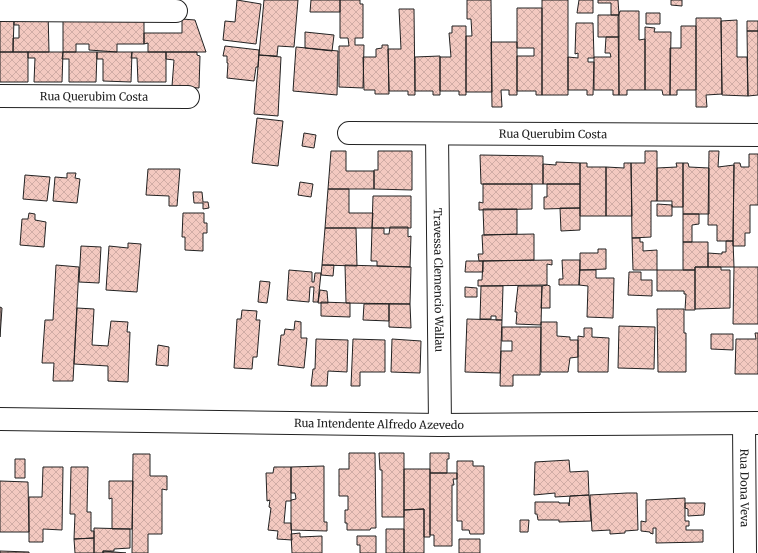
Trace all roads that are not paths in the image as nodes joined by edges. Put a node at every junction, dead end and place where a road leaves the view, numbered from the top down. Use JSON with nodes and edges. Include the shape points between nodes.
{"nodes":[{"id":1,"x":0,"y":10,"type":"edge"},
{"id":2,"x":176,"y":11,"type":"dead end"},
{"id":3,"x":0,"y":96,"type":"edge"},
{"id":4,"x":188,"y":97,"type":"dead end"},
{"id":5,"x":349,"y":133,"type":"dead end"},
{"id":6,"x":438,"y":134,"type":"junction"},
{"id":7,"x":758,"y":135,"type":"edge"},
{"id":8,"x":0,"y":419,"type":"edge"},
{"id":9,"x":751,"y":423,"type":"edge"},
{"id":10,"x":440,"y":425,"type":"junction"},
{"id":11,"x":745,"y":553,"type":"edge"}],
"edges":[{"from":1,"to":2,"type":"street"},
{"from":3,"to":4,"type":"street","name":"Rua Querubim Costa"},
{"from":5,"to":6,"type":"street","name":"Rua Querubim Costa"},
{"from":6,"to":7,"type":"street","name":"Rua Querubim Costa"},
{"from":6,"to":10,"type":"street","name":"Travessa Clemencio Wallau"},
{"from":8,"to":10,"type":"street","name":"Rua Intendente Alfredo Azevedo"},
{"from":9,"to":10,"type":"street","name":"Rua Intendente Alfredo Azevedo"},
{"from":9,"to":11,"type":"street","name":"Rua Dona Veva"}]}
